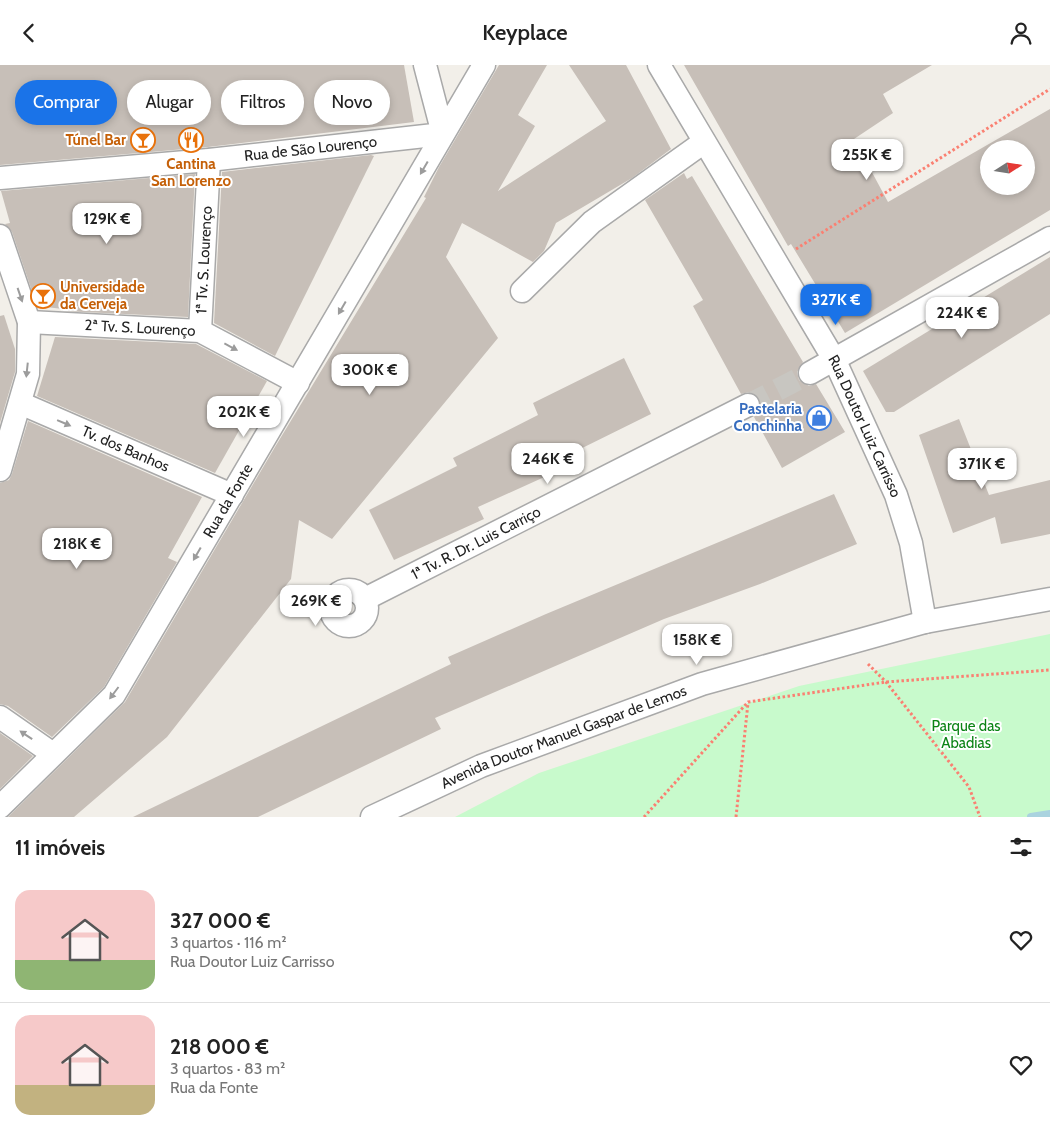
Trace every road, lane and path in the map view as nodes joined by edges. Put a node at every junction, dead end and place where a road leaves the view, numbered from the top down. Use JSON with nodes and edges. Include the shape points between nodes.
{"nodes":[{"id":1,"x":426,"y":65,"type":"edge"},
{"id":2,"x":484,"y":65,"type":"edge"},
{"id":3,"x":659,"y":65,"type":"edge"},
{"id":4,"x":1050,"y":89,"type":"edge"},
{"id":5,"x":443,"y":134,"type":"junction"},
{"id":6,"x":704,"y":142,"type":"junction"},
{"id":7,"x":209,"y":160,"type":"junction"},
{"id":8,"x":0,"y":178,"type":"edge"},
{"id":9,"x":0,"y":236,"type":"edge"},
{"id":10,"x":1050,"y":238,"type":"edge"},
{"id":11,"x":4,"y":259,"type":"edge"},
{"id":12,"x":776,"y":262,"type":"junction"},
{"id":13,"x":522,"y":291,"type":"dead end"},
{"id":14,"x":29,"y":322,"type":"junction"},
{"id":15,"x":200,"y":331,"type":"junction"},
{"id":16,"x":835,"y":361,"type":"junction"},
{"id":17,"x":810,"y":373,"type":"tunnel mouth"},
{"id":18,"x":298,"y":383,"type":"junction"},
{"id":19,"x":20,"y":403,"type":"junction"},
{"id":20,"x":748,"y":405,"type":"tunnel mouth"},
{"id":21,"x":0,"y":469,"type":"edge"},
{"id":22,"x":232,"y":495,"type":"junction"},
{"id":23,"x":365,"y":599,"type":"dead end"},
{"id":24,"x":1050,"y":599,"type":"edge"},
{"id":25,"x":925,"y":622,"type":"junction"},
{"id":26,"x":868,"y":664,"type":"dead end"},
{"id":27,"x":1050,"y":670,"type":"edge"},
{"id":28,"x":886,"y":682,"type":"junction"},
{"id":29,"x":748,"y":702,"type":"junction"},
{"id":30,"x":0,"y":717,"type":"edge"},
{"id":31,"x":53,"y":754,"type":"junction"},
{"id":32,"x":0,"y":807,"type":"edge"},
{"id":33,"x":372,"y":817,"type":"edge"},
{"id":34,"x":644,"y":817,"type":"edge"},
{"id":35,"x":736,"y":817,"type":"edge"},
{"id":36,"x":980,"y":817,"type":"edge"}],
"edges":[{"from":1,"to":5,"type":"street"},
{"from":2,"to":5,"type":"street","name":"Rua da Fonte"},
{"from":3,"to":6,"type":"street","name":"Rua Doutor Luiz Carrisso"},
{"from":4,"to":12,"type":"path"},
{"from":5,"to":7,"type":"street","name":"Rua de São Lourenço"},
{"from":5,"to":18,"type":"street","name":"Rua da Fonte","one_way":true},
{"from":6,"to":12,"type":"street","name":"Rua Doutor Luiz Carrisso"},
{"from":6,"to":13,"type":"street","via":[[592,223]]},
{"from":7,"to":8,"type":"street","name":"Rua de São Lourenço"},
{"from":7,"to":15,"type":"street","name":"1ª Tv. S. Lourenço"},
{"from":9,"to":11,"type":"street"},
{"from":10,"to":16,"type":"street"},
{"from":11,"to":14,"type":"street","one_way":true},
{"from":12,"to":16,"type":"street","name":"Rua Doutor Luiz Carrisso"},
{"from":14,"to":15,"type":"street","name":"2ª Tv. S. Lourenço"},
{"from":14,"to":19,"type":"street","one_way":true,"via":[[28,374]]},
{"from":15,"to":18,"type":"street","name":"2ª Tv. S. Lourenço","one_way":true},
{"from":16,"to":17,"type":"street"},
{"from":16,"to":25,"type":"street","name":"Rua Doutor Luiz Carrisso","via":[[896,495],[912,543]]},
{"from":18,"to":22,"type":"street","name":"Rua da Fonte"},
{"from":19,"to":21,"type":"street"},
{"from":19,"to":22,"type":"street","name":"Tv. dos Banhos","one_way":true},
{"from":20,"to":23,"type":"street","name":"1ª Tv. R. Dr. Luis Carriço"},
{"from":22,"to":31,"type":"street","name":"Rua da Fonte","one_way":true,"via":[[114,695]]},
{"from":24,"to":25,"type":"street","name":"Avenida Doutor Manuel Gaspar de Lemos"},
{"from":25,"to":33,"type":"street","name":"Avenida Doutor Manuel Gaspar de Lemos","via":[[702,684],[481,766]]},
{"from":26,"to":28,"type":"path"},
{"from":27,"to":28,"type":"path"},
{"from":28,"to":29,"type":"path"},
{"from":28,"to":36,"type":"path","via":[[968,787]]},
{"from":29,"to":34,"type":"path"},
{"from":29,"to":35,"type":"path"},
{"from":31,"to":30,"type":"street","one_way":true},
{"from":31,"to":32,"type":"street","name":"Rua da Fonte"}]}
